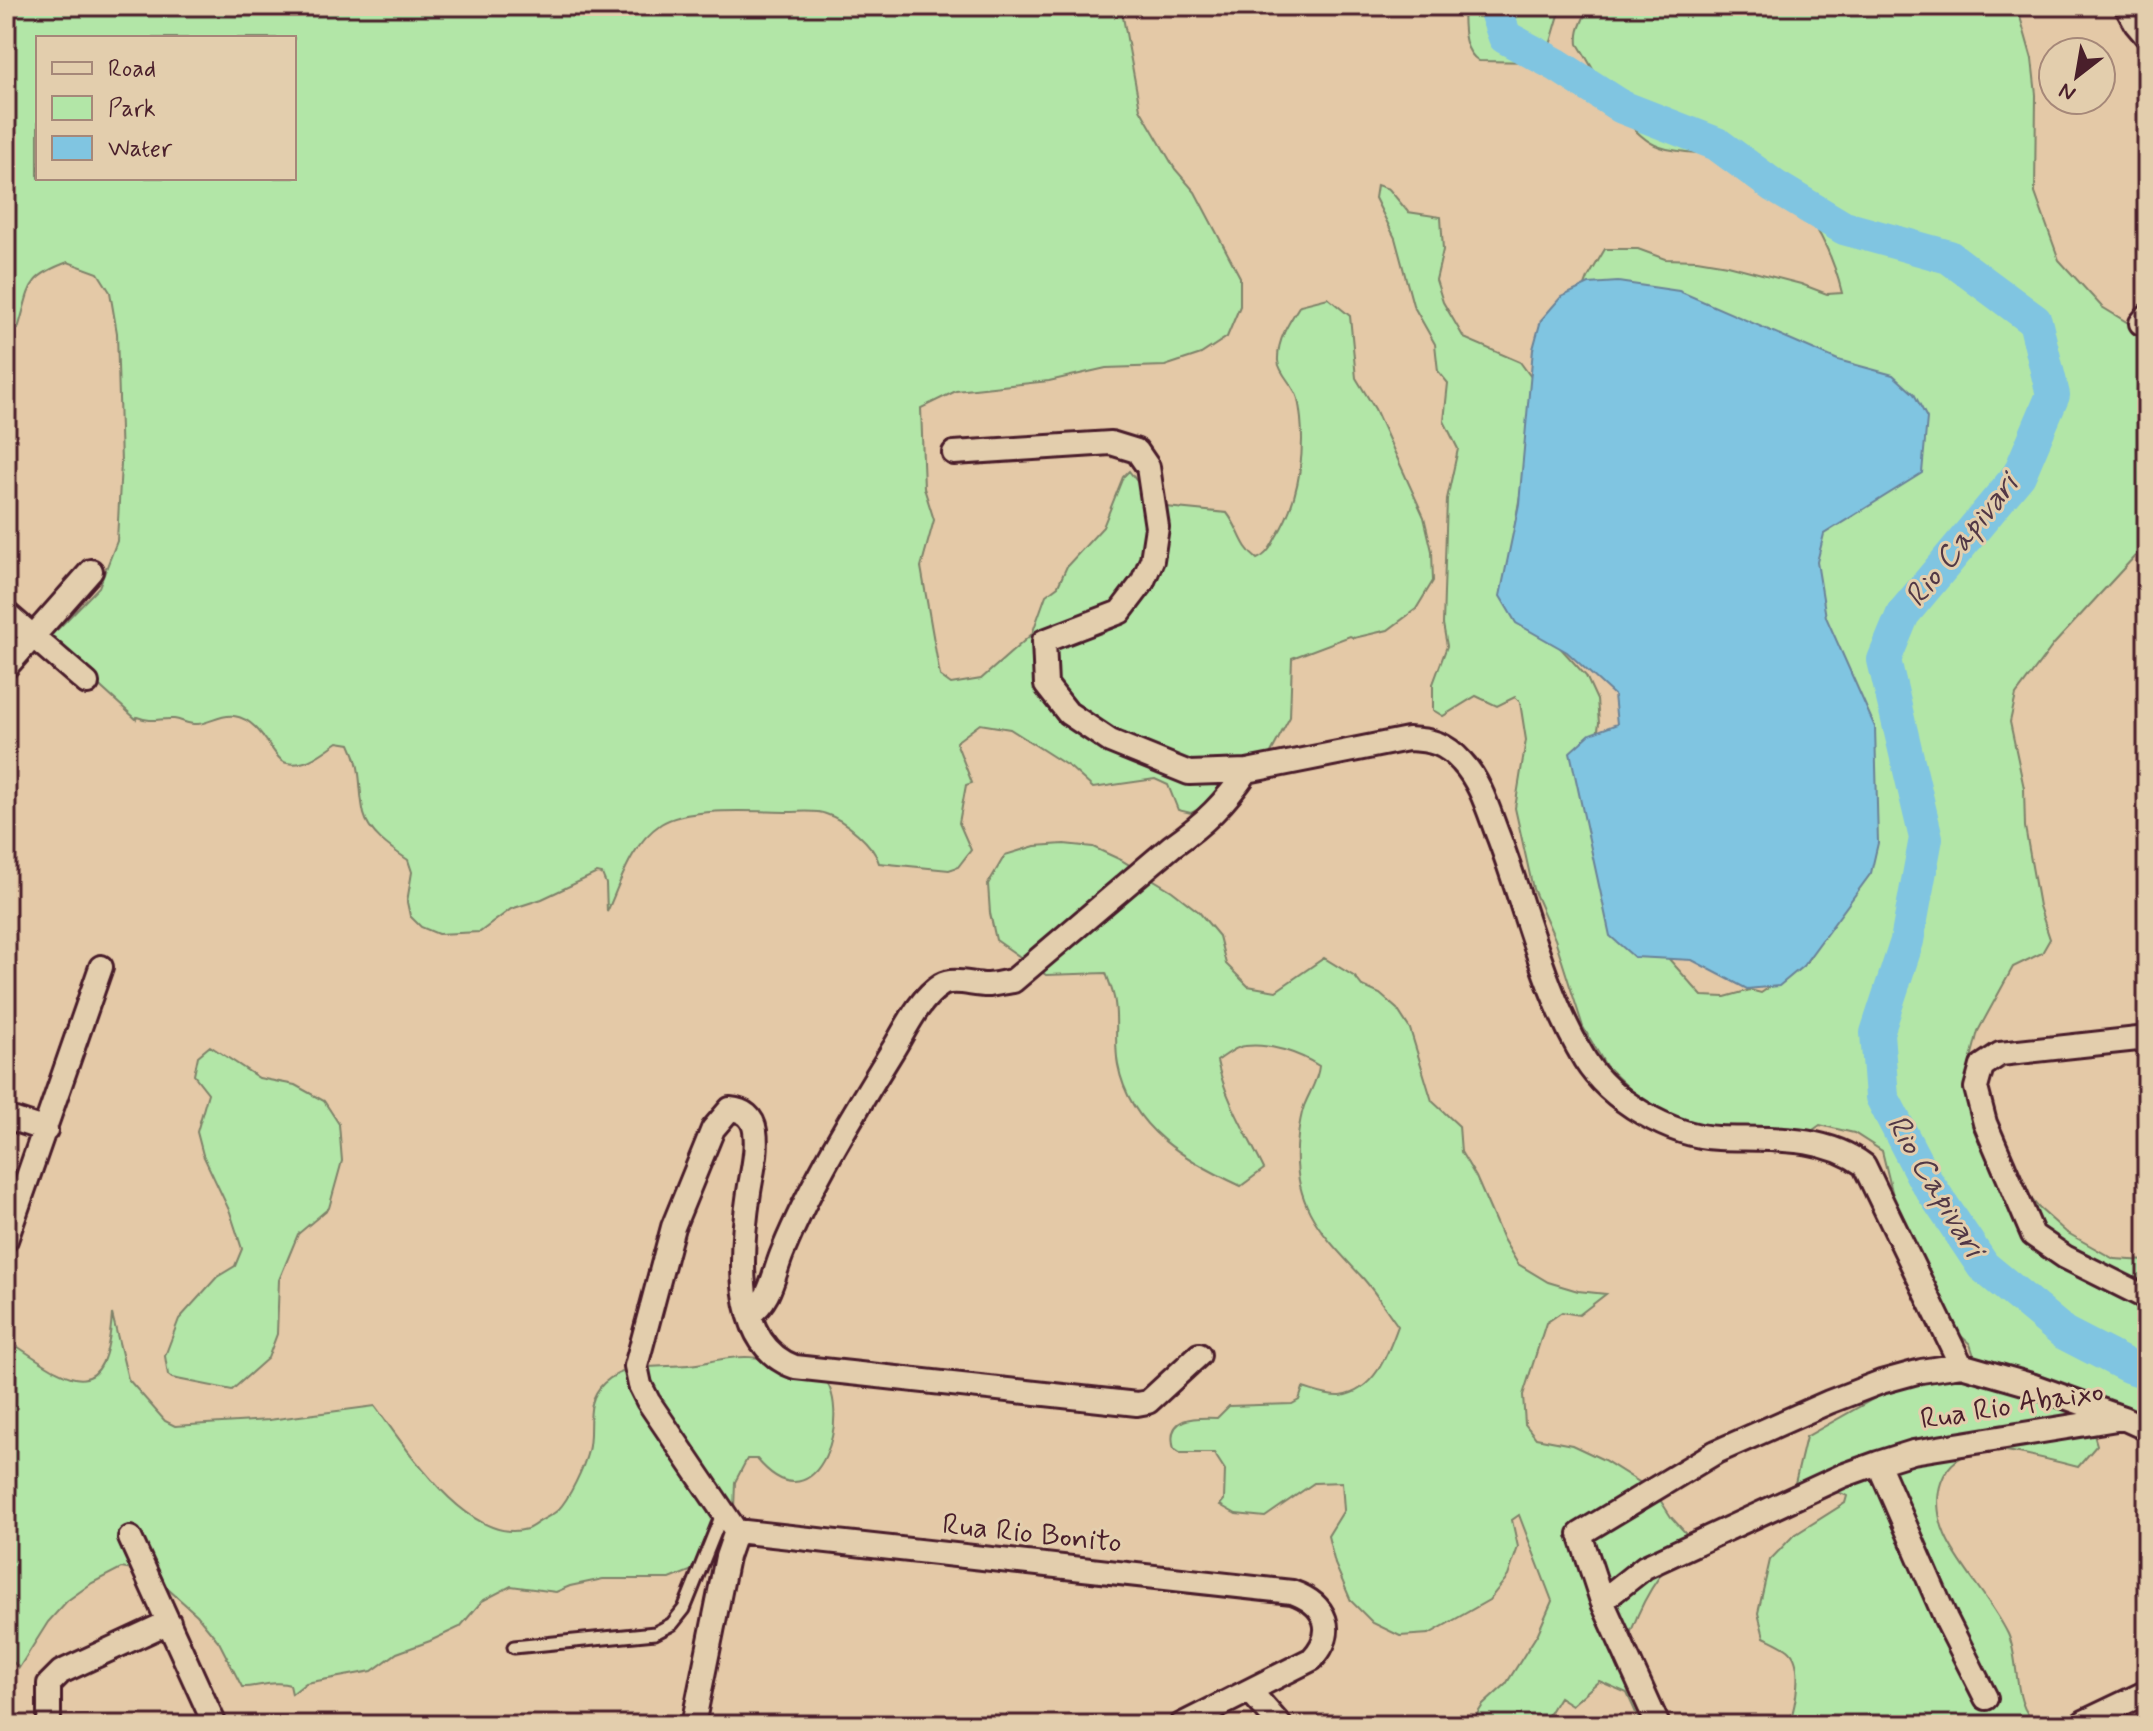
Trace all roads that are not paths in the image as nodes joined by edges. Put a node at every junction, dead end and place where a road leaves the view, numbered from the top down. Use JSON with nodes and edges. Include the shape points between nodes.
{"nodes":[{"id":1,"x":2126,"y":6,"type":"edge"},
{"id":2,"x":2147,"y":37,"type":"edge"},
{"id":3,"x":954,"y":453,"type":"dead end"},
{"id":4,"x":91,"y":571,"type":"dead end"},
{"id":5,"x":6,"y":613,"type":"edge"},
{"id":6,"x":33,"y":637,"type":"junction"},
{"id":7,"x":6,"y":667,"type":"edge"},
{"id":8,"x":87,"y":683,"type":"dead end"},
{"id":9,"x":1247,"y":771,"type":"junction"},
{"id":10,"x":101,"y":967,"type":"dead end"},
{"id":11,"x":2147,"y":1038,"type":"edge"},
{"id":12,"x":6,"y":1117,"type":"edge"},
{"id":13,"x":46,"y":1130,"type":"junction"},
{"id":14,"x":6,"y":1240,"type":"edge"},
{"id":15,"x":2147,"y":1298,"type":"edge"},
{"id":16,"x":750,"y":1314,"type":"junction"},
{"id":17,"x":1199,"y":1355,"type":"dead end"},
{"id":18,"x":1961,"y":1365,"type":"junction"},
{"id":19,"x":2123,"y":1418,"type":"junction"},
{"id":20,"x":2147,"y":1429,"type":"edge"},
{"id":21,"x":1878,"y":1463,"type":"junction"},
{"id":22,"x":723,"y":1512,"type":"junction"},
{"id":23,"x":736,"y":1531,"type":"junction"},
{"id":24,"x":130,"y":1538,"type":"dead end"},
{"id":25,"x":1609,"y":1594,"type":"junction"},
{"id":26,"x":169,"y":1622,"type":"junction"},
{"id":27,"x":514,"y":1647,"type":"dead end"},
{"id":28,"x":1251,"y":1692,"type":"junction"},
{"id":29,"x":2147,"y":1692,"type":"edge"},
{"id":30,"x":1986,"y":1698,"type":"dead end"},
{"id":31,"x":2084,"y":1722,"type":"dead end"},
{"id":32,"x":49,"y":1725,"type":"edge"},
{"id":33,"x":215,"y":1725,"type":"edge"},
{"id":34,"x":693,"y":1725,"type":"edge"},
{"id":35,"x":1181,"y":1725,"type":"edge"},
{"id":36,"x":1280,"y":1725,"type":"edge"},
{"id":37,"x":1658,"y":1725,"type":"edge"}],
"edges":[{"from":1,"to":2,"type":"street"},
{"from":3,"to":9,"type":"street","via":[[1111,443],[1137,451],[1148,467],[1156,510],[1152,560],[1120,612],[1044,641],[1046,685],[1068,713],[1110,741],[1189,773]]},
{"from":4,"to":6,"type":"street"},
{"from":5,"to":6,"type":"street"},
{"from":6,"to":7,"type":"street"},
{"from":6,"to":8,"type":"street"},
{"from":9,"to":16,"type":"street","via":[[1226,802],[1199,827],[1013,981],[942,984],[925,1000],[819,1178],[767,1297]]},
{"from":9,"to":18,"type":"street","via":[[1408,739],[1432,740],[1451,752],[1475,781],[1562,1014],[1586,1062],[1611,1092],[1649,1117],[1701,1136],[1822,1144],[1864,1165]]},
{"from":10,"to":13,"type":"street"},
{"from":11,"to":15,"type":"street","via":[[1989,1059],[1976,1088],[1985,1123],[2033,1235]]},
{"from":12,"to":13,"type":"street"},
{"from":13,"to":14,"type":"street"},
{"from":16,"to":17,"type":"street","via":[[756,1335],[771,1353],[795,1367],[1137,1404],[1148,1402]]},
{"from":16,"to":22,"type":"street","via":[[744,1290],[744,1230],[755,1130],[747,1114],[730,1109],[713,1129],[673,1227],[636,1366],[640,1385]]},
{"from":18,"to":19,"type":"street","name":"Rua Rio Abaixo"},
{"from":18,"to":25,"type":"street","name":"Rua Rio Abaixo","via":[[1881,1382],[1716,1452],[1580,1534]]},
{"from":19,"to":20,"type":"street"},
{"from":19,"to":21,"type":"street","name":"Rua Rio Abaixo","via":[[1913,1452]]},
{"from":21,"to":25,"type":"street","name":"Rua Rio Abaixo","via":[[1645,1567]]},
{"from":21,"to":30,"type":"street"},
{"from":22,"to":23,"type":"street"},
{"from":22,"to":27,"type":"lane","via":[[684,1609],[672,1624],[655,1633]]},
{"from":23,"to":28,"type":"street","name":"Rua Rio Bonito","via":[[1292,1592],[1317,1604],[1326,1623],[1321,1650]]},
{"from":23,"to":34,"type":"street"},
{"from":24,"to":26,"type":"street"},
{"from":25,"to":37,"type":"street"},
{"from":26,"to":32,"type":"street","via":[[61,1672],[49,1684]]},
{"from":26,"to":33,"type":"street"},
{"from":28,"to":35,"type":"street","name":"Rua Rio Bonito"},
{"from":28,"to":36,"type":"street"},
{"from":29,"to":31,"type":"street"}]}
